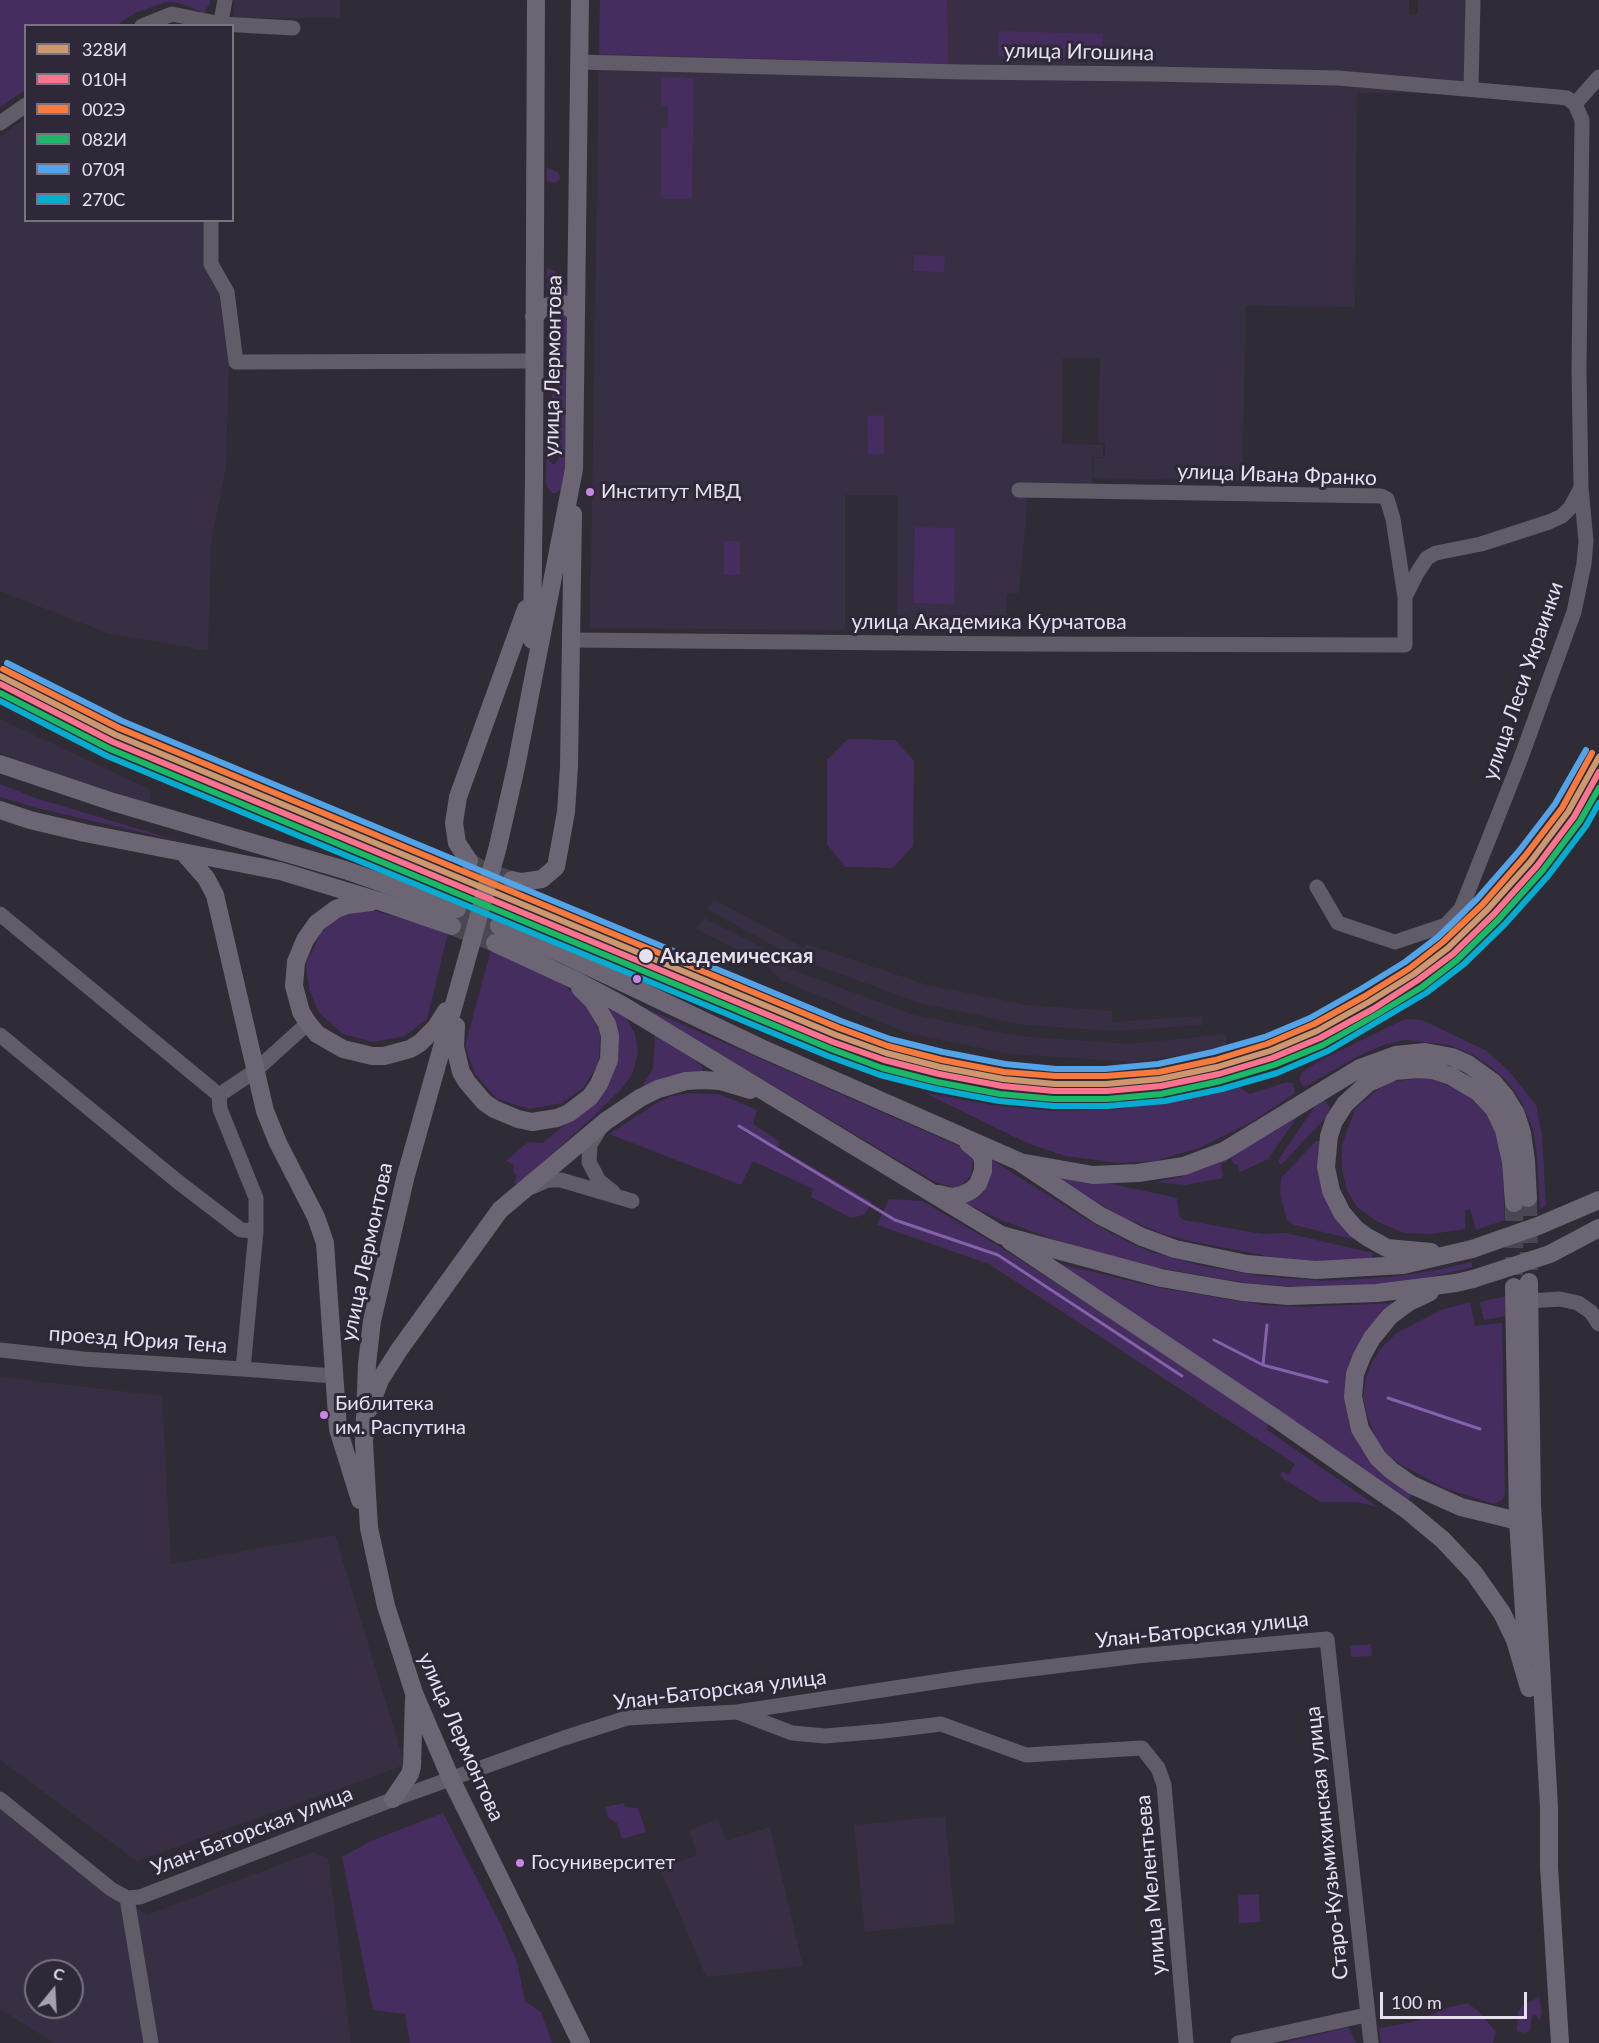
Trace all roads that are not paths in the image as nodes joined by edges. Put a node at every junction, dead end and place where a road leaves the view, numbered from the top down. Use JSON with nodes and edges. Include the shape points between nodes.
{"nodes":[{"id":1,"x":225,"y":0,"type":"edge"},
{"id":2,"x":536,"y":0,"type":"edge"},
{"id":3,"x":580,"y":0,"type":"edge"},
{"id":4,"x":1473,"y":0,"type":"edge"},
{"id":5,"x":147,"y":24,"type":"edge"},
{"id":6,"x":217,"y":24,"type":"edge"},
{"id":7,"x":221,"y":24,"type":"edge"},
{"id":8,"x":234,"y":26,"type":"edge"},
{"id":9,"x":292,"y":28,"type":"dead end"},
{"id":10,"x":579,"y":62,"type":"junction"},
{"id":11,"x":1599,"y":77,"type":"edge"},
{"id":12,"x":1470,"y":88,"type":"junction"},
{"id":13,"x":1575,"y":104,"type":"junction"},
{"id":14,"x":24,"y":106,"type":"edge"},
{"id":15,"x":0,"y":123,"type":"edge"},
{"id":16,"x":211,"y":222,"type":"edge"},
{"id":17,"x":576,"y":315,"type":"junction"},
{"id":18,"x":534,"y":317,"type":"junction"},
{"id":19,"x":534,"y":361,"type":"junction"},
{"id":20,"x":574,"y":469,"type":"junction"},
{"id":21,"x":1581,"y":488,"type":"junction"},
{"id":22,"x":1019,"y":490,"type":"dead end"},
{"id":23,"x":533,"y":588,"type":"junction"},
{"id":24,"x":1405,"y":597,"type":"junction"},
{"id":25,"x":572,"y":640,"type":"junction"},
{"id":26,"x":1405,"y":645,"type":"joint"},
{"id":27,"x":524,"y":729,"type":"junction"},
{"id":28,"x":0,"y":765,"type":"edge"},
{"id":29,"x":0,"y":810,"type":"edge"},
{"id":30,"x":183,"y":852,"type":"junction"},
{"id":31,"x":469,"y":861,"type":"tunnel mouth"},
{"id":32,"x":512,"y":880,"type":"tunnel mouth"},
{"id":33,"x":1317,"y":887,"type":"dead end"},
{"id":34,"x":393,"y":905,"type":"junction"},
{"id":35,"x":0,"y":914,"type":"edge"},
{"id":36,"x":471,"y":944,"type":"junction"},
{"id":37,"x":559,"y":972,"type":"junction"},
{"id":38,"x":308,"y":1023,"type":"junction"},
{"id":39,"x":0,"y":1035,"type":"edge"},
{"id":40,"x":255,"y":1071,"type":"junction"},
{"id":41,"x":219,"y":1095,"type":"junction"},
{"id":42,"x":796,"y":1110,"type":"junction"},
{"id":43,"x":606,"y":1121,"type":"junction"},
{"id":44,"x":949,"y":1131,"type":"junction"},
{"id":45,"x":1018,"y":1161,"type":"junction"},
{"id":46,"x":937,"y":1194,"type":"junction"},
{"id":47,"x":519,"y":1195,"type":"junction"},
{"id":48,"x":1599,"y":1200,"type":"edge"},
{"id":49,"x":1599,"y":1228,"type":"edge"},
{"id":50,"x":256,"y":1231,"type":"junction"},
{"id":51,"x":1001,"y":1234,"type":"junction"},
{"id":52,"x":1464,"y":1250,"type":"junction"},
{"id":53,"x":1465,"y":1281,"type":"junction"},
{"id":54,"x":1529,"y":1302,"type":"junction"},
{"id":55,"x":1599,"y":1324,"type":"edge"},
{"id":56,"x":0,"y":1350,"type":"edge"},
{"id":57,"x":243,"y":1369,"type":"junction"},
{"id":58,"x":333,"y":1376,"type":"junction"},
{"id":59,"x":364,"y":1443,"type":"junction"},
{"id":60,"x":1518,"y":1512,"type":"junction"},
{"id":61,"x":369,"y":1528,"type":"junction"},
{"id":62,"x":1534,"y":1533,"type":"junction"},
{"id":63,"x":1327,"y":1639,"type":"joint"},
{"id":64,"x":1529,"y":1688,"type":"junction"},
{"id":65,"x":414,"y":1693,"type":"junction"},
{"id":66,"x":737,"y":1712,"type":"junction"},
{"id":67,"x":451,"y":1779,"type":"junction"},
{"id":68,"x":0,"y":1799,"type":"edge"},
{"id":69,"x":393,"y":1799,"type":"junction"},
{"id":70,"x":1549,"y":1868,"type":"junction"},
{"id":71,"x":127,"y":1898,"type":"junction"},
{"id":72,"x":1366,"y":2015,"type":"junction"},
{"id":73,"x":152,"y":2043,"type":"edge"},
{"id":74,"x":581,"y":2043,"type":"edge"},
{"id":75,"x":1186,"y":2043,"type":"edge"},
{"id":76,"x":1238,"y":2043,"type":"edge"},
{"id":77,"x":1371,"y":2043,"type":"edge"},
{"id":78,"x":1560,"y":2043,"type":"edge"}],
"edges":[{"from":1,"to":7,"type":"street"},
{"from":2,"to":18,"type":"main road","name":"улица Лермонтова"},
{"from":3,"to":10,"type":"main road","name":"улица Лермонтова"},
{"from":4,"to":12,"type":"street"},
{"from":5,"to":6,"type":"street","via":[[172,14]]},
{"from":8,"to":9,"type":"street"},
{"from":10,"to":12,"type":"street","name":"улица Игошина","via":[[1257,76]]},
{"from":10,"to":17,"type":"main road","name":"улица Лермонтова"},
{"from":11,"to":13,"type":"street"},
{"from":12,"to":13,"type":"street","name":"улица Игошина","via":[[1568,98]]},
{"from":13,"to":21,"type":"street","name":"улица Леси Украинки","via":[[1582,120]]},
{"from":14,"to":15,"type":"street"},
{"from":16,"to":19,"type":"street","name":"улица Лермонтова","via":[[211,264],[227,292],[236,362]]},
{"from":17,"to":18,"type":"main road","via":[[563,304],[555,304],[541,309]]},
{"from":17,"to":20,"type":"main road","name":"улица Лермонтова"},
{"from":18,"to":19,"type":"main road","name":"улица Лермонтова"},
{"from":19,"to":23,"type":"main road","name":"улица Лермонтова"},
{"from":20,"to":25,"type":"main road"},
{"from":20,"to":27,"type":"main road","name":"улица Лермонтова"},
{"from":21,"to":24,"type":"street","via":[[1570,508],[1549,522],[1427,558]]},
{"from":21,"to":33,"type":"street","name":"улица Леси Украинки","via":[[1586,540],[1574,612],[1461,909],[1446,925],[1395,942],[1338,923]]},
{"from":22,"to":24,"type":"street","name":"улица Ивана Франко","via":[[1381,496],[1391,508]]},
{"from":23,"to":27,"type":"main road","name":"улица Лермонтова"},
{"from":23,"to":31,"type":"main road","via":[[458,797],[454,823],[457,843]]},
{"from":24,"to":26,"type":"street","name":"улица Ивана Франко"},
{"from":25,"to":26,"type":"street","name":"улица Академика Курчатова"},
{"from":25,"to":32,"type":"main road","via":[[566,812],[556,867],[542,879]]},
{"from":27,"to":36,"type":"main road","name":"улица Лермонтова","bridge":true},
{"from":28,"to":34,"type":"main road","via":[[345,870],[454,918]]},
{"from":29,"to":30,"type":"main road","via":[[30,820]]},
{"from":30,"to":34,"type":"main road","via":[[280,871]]},
{"from":30,"to":40,"type":"main road","via":[[215,895]]},
{"from":34,"to":38,"type":"main road","via":[[347,905],[326,915],[310,931],[294,974],[296,999]]},
{"from":35,"to":41,"type":"street"},
{"from":36,"to":37,"type":"main road","via":[[456,1023],[457,1059],[467,1082],[484,1102],[518,1119],[545,1121],[569,1113],[590,1096],[609,1060],[610,1036],[600,1012],[585,992]]},
{"from":36,"to":38,"type":"main road","via":[[441,1019],[428,1036],[410,1049],[384,1056],[357,1054],[329,1042]]},
{"from":36,"to":59,"type":"main road","name":"улица Лермонтова","via":[[380,1280],[368,1354]]},
{"from":37,"to":42,"type":"main road","via":[[622,1005]]},
{"from":37,"to":44,"type":"main road","via":[[497,935],[567,956]]},
{"from":38,"to":40,"type":"street"},
{"from":39,"to":50,"type":"street","via":[[241,1230]]},
{"from":40,"to":41,"type":"street"},
{"from":40,"to":58,"type":"main road","via":[[268,1122],[325,1243]]},
{"from":41,"to":50,"type":"street","name":"проезд Юрия Тена","via":[[220,1109],[256,1198]]},
{"from":42,"to":43,"type":"main road","via":[[745,1089],[703,1080],[658,1089]]},
{"from":42,"to":46,"type":"main road"},
{"from":43,"to":47,"type":"main road"},
{"from":43,"to":47,"type":"street","via":[[592,1140],[589,1162],[604,1186],[632,1201],[561,1180],[543,1182]]},
{"from":44,"to":45,"type":"main road"},
{"from":44,"to":46,"type":"main road","via":[[978,1151],[983,1168],[978,1184],[970,1192],[951,1197]]},
{"from":45,"to":52,"type":"main road","via":[[1126,1230],[1175,1249],[1225,1261],[1300,1270],[1346,1270],[1403,1265]]},
{"from":45,"to":52,"type":"main road","via":[[1093,1175],[1184,1166],[1224,1151],[1360,1068],[1396,1055],[1444,1054],[1468,1064],[1493,1082],[1516,1114],[1526,1161],[1521,1200],[1504,1130],[1489,1102],[1446,1074],[1419,1069],[1376,1078],[1341,1110],[1329,1136],[1328,1180],[1335,1203],[1356,1229],[1387,1248],[1428,1253]]},
{"from":46,"to":51,"type":"main road"},
{"from":47,"to":59,"type":"main road","via":[[500,1210],[380,1380],[371,1403]]},
{"from":48,"to":52,"type":"main road","bridge":true,"via":[[1538,1226]]},
{"from":49,"to":53,"type":"main road","bridge":true,"via":[[1550,1254]]},
{"from":50,"to":57,"type":"street","name":"проезд Юрия Тена"},
{"from":51,"to":53,"type":"main road","via":[[1152,1276],[1242,1292],[1335,1296]]},
{"from":51,"to":64,"type":"main road","via":[[1278,1420],[1407,1510],[1443,1540],[1474,1573],[1502,1613]]},
{"from":53,"to":60,"type":"main road","via":[[1423,1294],[1384,1322],[1359,1361],[1354,1381],[1356,1419],[1374,1453],[1412,1485],[1482,1513]]},
{"from":54,"to":55,"type":"street","via":[[1560,1299],[1578,1303],[1592,1312]]},
{"from":54,"to":60,"type":"main road","via":[[1521,1285]]},
{"from":54,"to":62,"type":"main road"},
{"from":56,"to":57,"type":"street","name":"проезд Юрия Тена"},
{"from":57,"to":58,"type":"street"},
{"from":58,"to":61,"type":"main road","via":[[339,1434]]},
{"from":59,"to":61,"type":"main road","name":"улица Лермонтова"},
{"from":60,"to":62,"type":"main road"},
{"from":60,"to":64,"type":"main road"},
{"from":61,"to":65,"type":"main road","name":"улица Лермонтова","via":[[389,1614]]},
{"from":62,"to":70,"type":"main road"},
{"from":63,"to":66,"type":"street","name":"Улан-Баторская улица","via":[[974,1676]]},
{"from":63,"to":72,"type":"street","name":"Старо-Кузьмихинская улица"},
{"from":64,"to":70,"type":"main road","via":[[1539,1809]]},
{"from":65,"to":67,"type":"main road","name":"улица Лермонтова"},
{"from":65,"to":69,"type":"main road","via":[[412,1766]]},
{"from":66,"to":67,"type":"street","name":"Улан-Баторская улица","via":[[627,1718]]},
{"from":66,"to":75,"type":"street","name":"улица Мелентьева","via":[[792,1732],[825,1736],[941,1724],[1026,1755],[1142,1748],[1158,1768],[1164,1785]]},
{"from":67,"to":69,"type":"street","name":"Улан-Баторская улица"},
{"from":67,"to":74,"type":"main road","name":"улица Лермонтова"},
{"from":68,"to":71,"type":"street"},
{"from":69,"to":71,"type":"street","name":"Улан-Баторская улица","via":[[140,1897]]},
{"from":70,"to":78,"type":"main road"},
{"from":71,"to":73,"type":"street"},
{"from":72,"to":76,"type":"street"},
{"from":72,"to":77,"type":"street","name":"Старо-Кузьмихинская улица"}]}
